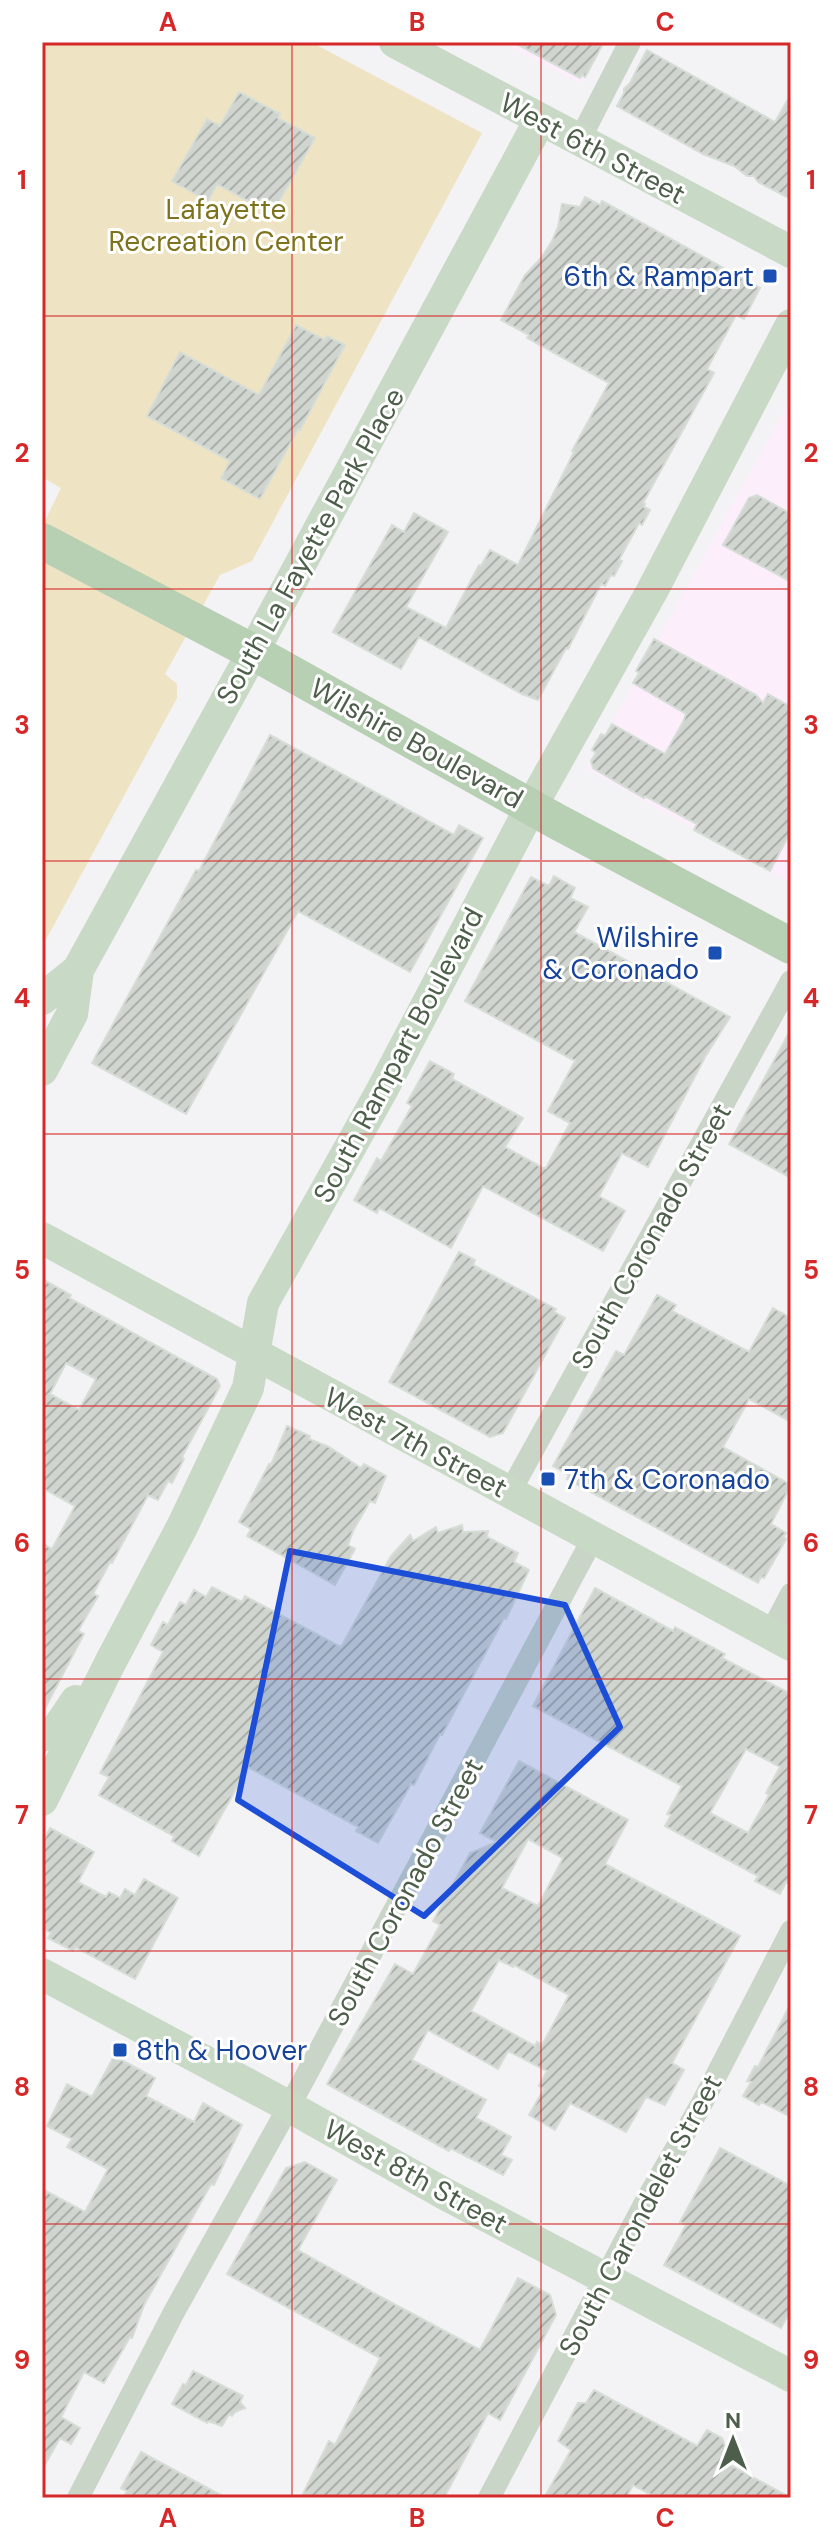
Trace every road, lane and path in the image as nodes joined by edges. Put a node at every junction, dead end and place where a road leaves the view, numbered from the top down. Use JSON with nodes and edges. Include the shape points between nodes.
{"nodes":[{"id":1,"x":395,"y":42,"type":"edge"},
{"id":2,"x":630,"y":42,"type":"edge"},
{"id":3,"x":540,"y":120,"type":"junction"},
{"id":4,"x":579,"y":141,"type":"junction"},
{"id":5,"x":791,"y":252,"type":"edge"},
{"id":6,"x":791,"y":325,"type":"edge"},
{"id":7,"x":42,"y":541,"type":"edge"},
{"id":8,"x":253,"y":652,"type":"junction"},
{"id":9,"x":531,"y":807,"type":"junction"},
{"id":10,"x":791,"y":946,"type":"edge"},
{"id":11,"x":791,"y":981,"type":"edge"},
{"id":12,"x":64,"y":990,"type":"edge"},
{"id":13,"x":42,"y":1024,"type":"edge"},
{"id":14,"x":42,"y":1070,"type":"edge"},
{"id":15,"x":42,"y":1238,"type":"edge"},
{"id":16,"x":253,"y":1354,"type":"junction"},
{"id":17,"x":510,"y":1492,"type":"junction"},
{"id":18,"x":593,"y":1538,"type":"junction"},
{"id":19,"x":791,"y":1594,"type":"edge"},
{"id":20,"x":781,"y":1639,"type":"edge"},
{"id":21,"x":110,"y":1663,"type":"junction"},
{"id":22,"x":42,"y":1736,"type":"edge"},
{"id":23,"x":42,"y":1800,"type":"edge"},
{"id":24,"x":791,"y":1931,"type":"edge"},
{"id":25,"x":42,"y":1974,"type":"edge"},
{"id":26,"x":290,"y":2107,"type":"junction"},
{"id":27,"x":605,"y":2278,"type":"junction"},
{"id":28,"x":791,"y":2376,"type":"edge"},
{"id":29,"x":78,"y":2498,"type":"edge"},
{"id":30,"x":489,"y":2498,"type":"edge"}],
"edges":[{"from":1,"to":3,"type":"street","name":"West 6th Street"},
{"from":2,"to":4,"type":"street"},
{"from":3,"to":4,"type":"street","name":"West 6th Street"},
{"from":3,"to":8,"type":"street","name":"South La Fayette Park Place"},
{"from":4,"to":5,"type":"street","name":"West 6th Street"},
{"from":6,"to":9,"type":"street","name":"South Rampart Boulevard"},
{"from":7,"to":8,"type":"main road","name":"Wilshire Boulevard"},
{"from":8,"to":9,"type":"main road","name":"Wilshire Boulevard"},
{"from":8,"to":12,"type":"street","name":"South La Fayette Park Place"},
{"from":9,"to":10,"type":"main road","name":"Wilshire Boulevard"},
{"from":9,"to":16,"type":"street","name":"South Rampart Boulevard","via":[[263,1303]]},
{"from":11,"to":17,"type":"street","name":"South Coronado Street"},
{"from":12,"to":13,"type":"street"},
{"from":12,"to":14,"type":"street","name":"South La Fayette Park Place","via":[[72,1014]]},
{"from":15,"to":16,"type":"street","name":"West 7th Street"},
{"from":16,"to":17,"type":"street","name":"West 7th Street"},
{"from":16,"to":21,"type":"street","name":"South Rampart Boulevard","via":[[248,1388]]},
{"from":17,"to":18,"type":"street","name":"West 7th Street"},
{"from":18,"to":20,"type":"street","name":"West 7th Street"},
{"from":18,"to":26,"type":"street","name":"South Coronado Street"},
{"from":19,"to":20,"type":"street"},
{"from":21,"to":22,"type":"street","via":[[86,1686],[57,1729]]},
{"from":21,"to":23,"type":"street","name":"South Rampart Boulevard"},
{"from":24,"to":27,"type":"street","name":"South Carondelet Street"},
{"from":25,"to":26,"type":"street","name":"West 8th Street"},
{"from":26,"to":27,"type":"street","name":"West 8th Street"},
{"from":26,"to":29,"type":"street","name":"South Coronado Street","via":[[174,2312]]},
{"from":27,"to":28,"type":"street","name":"West 8th Street"},
{"from":27,"to":30,"type":"street","name":"South Carondelet Street"}]}
